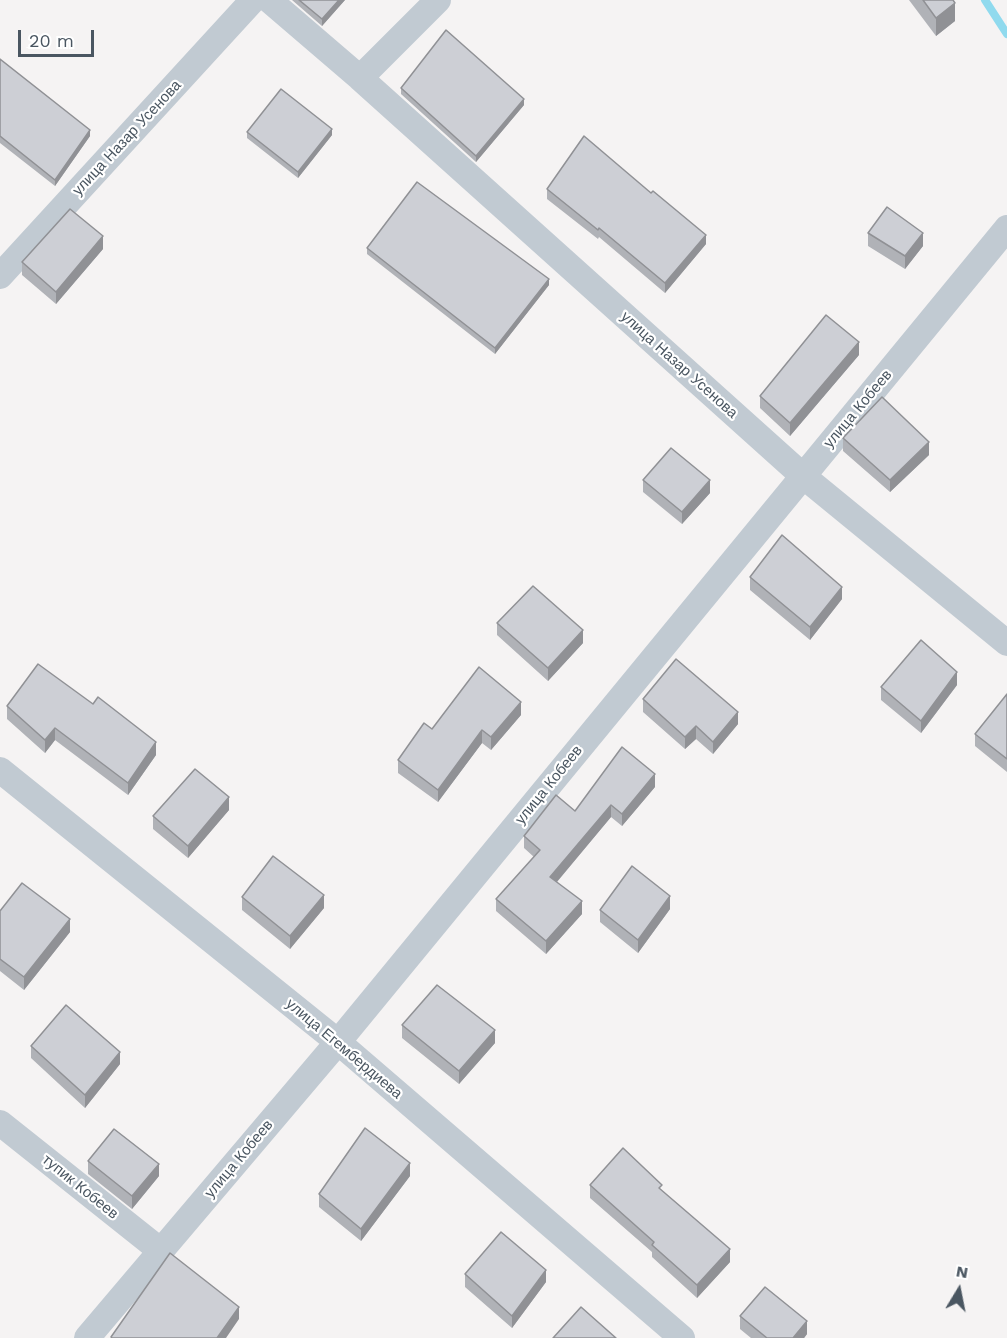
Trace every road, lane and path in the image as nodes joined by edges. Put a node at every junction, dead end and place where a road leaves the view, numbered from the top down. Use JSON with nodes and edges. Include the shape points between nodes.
{"nodes":[{"id":1,"x":253,"y":0,"type":"edge"},
{"id":2,"x":268,"y":0,"type":"edge"},
{"id":3,"x":438,"y":0,"type":"edge"},
{"id":4,"x":360,"y":78,"type":"junction"},
{"id":5,"x":1007,"y":228,"type":"edge"},
{"id":6,"x":0,"y":276,"type":"edge"},
{"id":7,"x":803,"y":476,"type":"junction"},
{"id":8,"x":1007,"y":643,"type":"edge"},
{"id":9,"x":0,"y":770,"type":"edge"},
{"id":10,"x":338,"y":1042,"type":"junction"},
{"id":11,"x":0,"y":1123,"type":"edge"},
{"id":12,"x":161,"y":1251,"type":"junction"},
{"id":13,"x":87,"y":1338,"type":"edge"},
{"id":14,"x":682,"y":1338,"type":"edge"}],
"edges":[{"from":1,"to":6,"type":"street","name":"улица Назар Усенова"},
{"from":2,"to":4,"type":"street","name":"улица Назар Усенова"},
{"from":3,"to":4,"type":"street"},
{"from":4,"to":7,"type":"street","name":"улица Назар Усенова"},
{"from":5,"to":7,"type":"street","name":"улица Кобеев"},
{"from":7,"to":8,"type":"street","name":"улица Назар Усенова"},
{"from":7,"to":10,"type":"street","name":"улица Кобеев"},
{"from":9,"to":10,"type":"street","name":"улица Егембердиева"},
{"from":10,"to":12,"type":"street","name":"улица Кобеев"},
{"from":10,"to":14,"type":"street","name":"улица Егембердиева"},
{"from":11,"to":12,"type":"street","name":"тупик Кобеев"},
{"from":12,"to":13,"type":"street","name":"улица Кобеев"}]}
